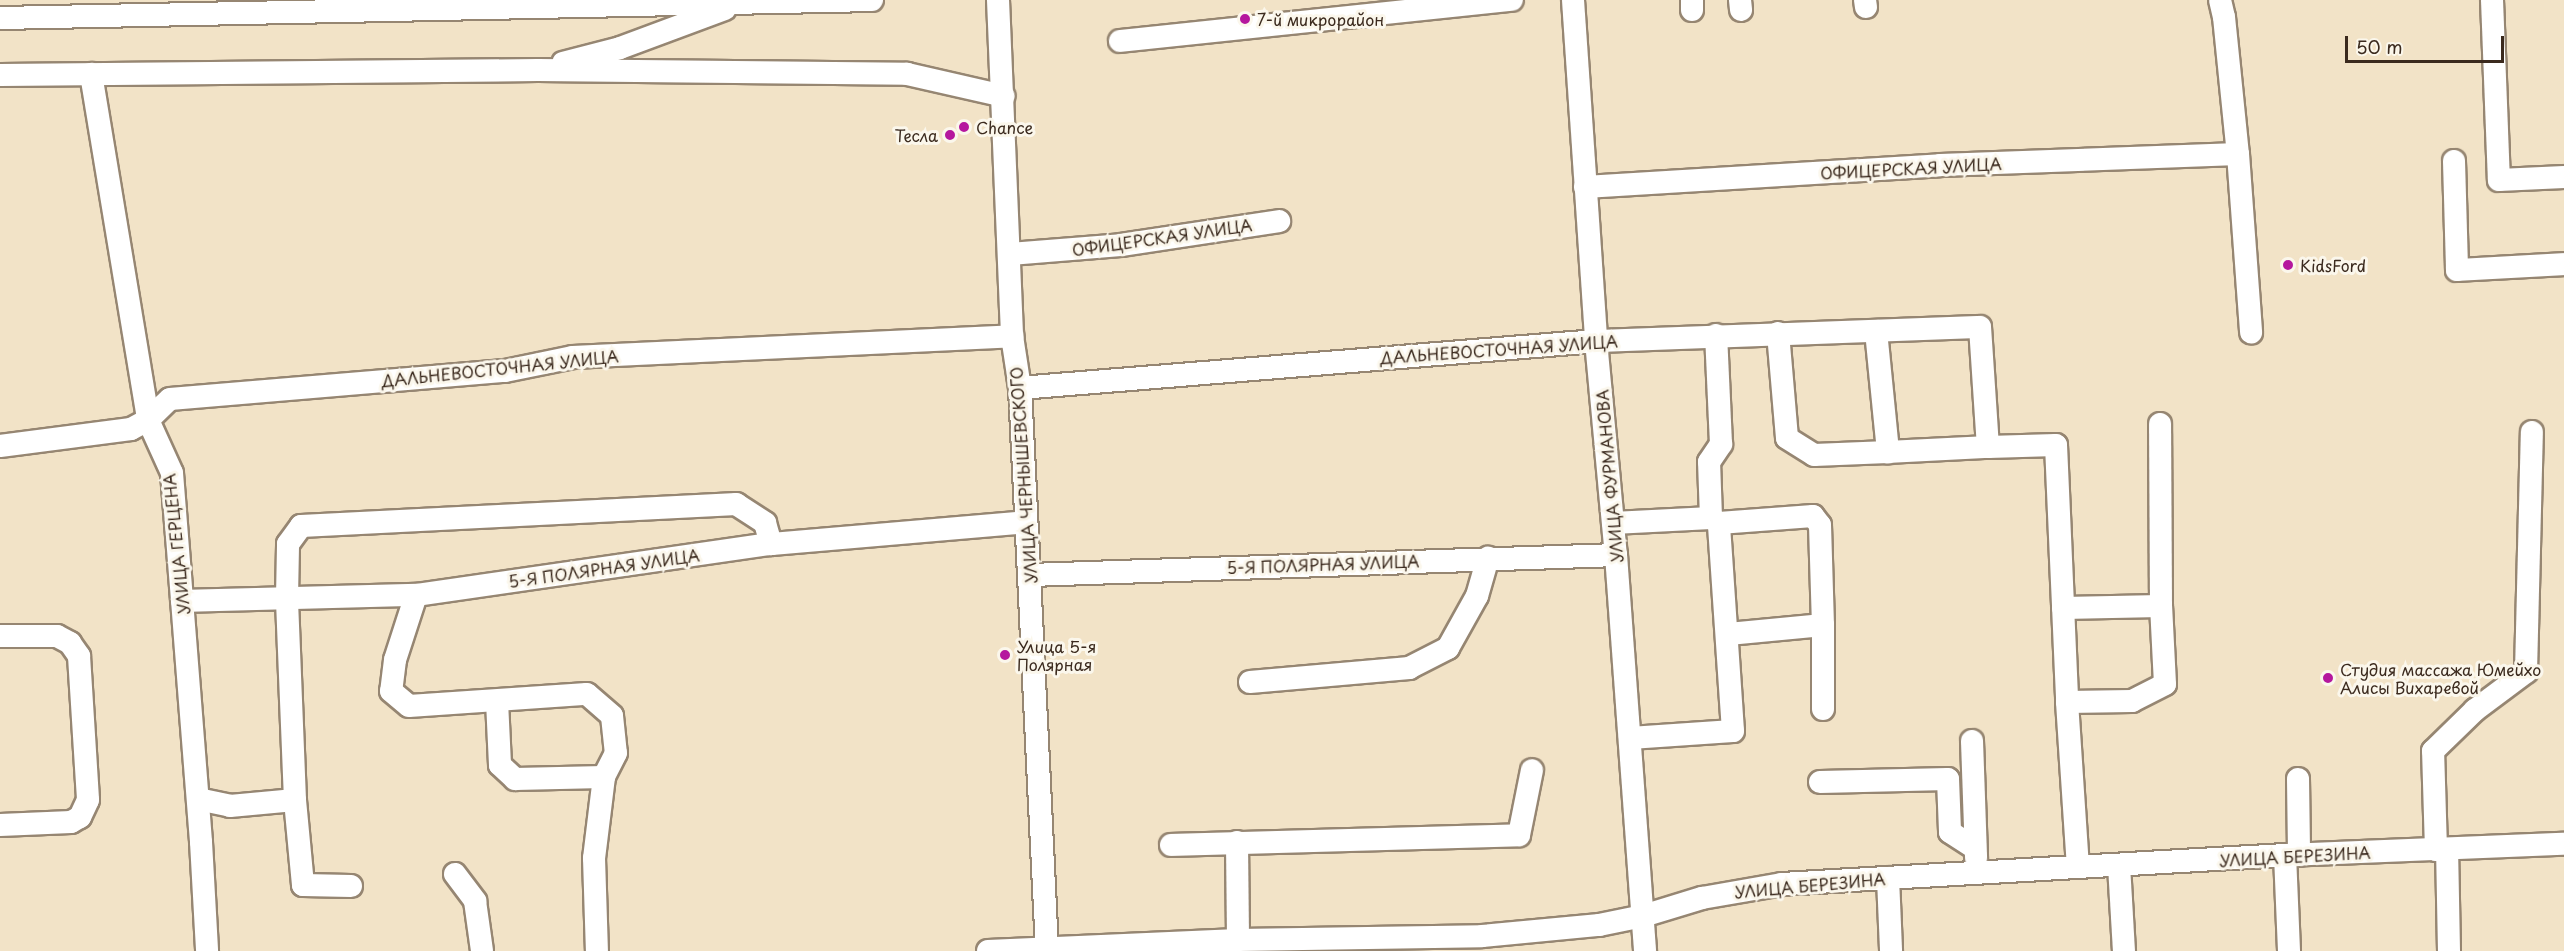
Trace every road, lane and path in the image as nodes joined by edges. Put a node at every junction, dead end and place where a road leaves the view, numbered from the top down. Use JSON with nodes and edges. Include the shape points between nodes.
{"nodes":[{"id":1,"x":872,"y":0,"type":"edge"},
{"id":2,"x":999,"y":0,"type":"edge"},
{"id":3,"x":1512,"y":0,"type":"edge"},
{"id":4,"x":1574,"y":0,"type":"edge"},
{"id":5,"x":2220,"y":0,"type":"edge"},
{"id":6,"x":2492,"y":0,"type":"edge"},
{"id":7,"x":742,"y":1,"type":"edge"},
{"id":8,"x":0,"y":18,"type":"edge"},
{"id":9,"x":1120,"y":41,"type":"dead end"},
{"id":10,"x":538,"y":70,"type":"junction"},
{"id":11,"x":91,"y":74,"type":"junction"},
{"id":12,"x":0,"y":75,"type":"edge"},
{"id":13,"x":1004,"y":96,"type":"junction"},
{"id":14,"x":2238,"y":154,"type":"junction"},
{"id":15,"x":2454,"y":161,"type":"dead end"},
{"id":16,"x":2564,"y":177,"type":"edge"},
{"id":17,"x":1585,"y":187,"type":"junction"},
{"id":18,"x":1279,"y":221,"type":"dead end"},
{"id":19,"x":1010,"y":254,"type":"junction"},
{"id":20,"x":2564,"y":264,"type":"edge"},
{"id":21,"x":1876,"y":331,"type":"junction"},
{"id":22,"x":1778,"y":333,"type":"junction"},
{"id":23,"x":2251,"y":333,"type":"dead end"},
{"id":24,"x":1716,"y":335,"type":"junction"},
{"id":25,"x":1012,"y":336,"type":"junction"},
{"id":26,"x":1596,"y":341,"type":"junction"},
{"id":27,"x":1020,"y":388,"type":"junction"},
{"id":28,"x":148,"y":420,"type":"junction"},
{"id":29,"x":2160,"y":424,"type":"dead end"},
{"id":30,"x":2532,"y":432,"type":"dead end"},
{"id":31,"x":0,"y":446,"type":"edge"},
{"id":32,"x":1988,"y":447,"type":"junction"},
{"id":33,"x":1888,"y":452,"type":"junction"},
{"id":34,"x":1715,"y":521,"type":"junction"},
{"id":35,"x":1026,"y":522,"type":"junction"},
{"id":36,"x":1613,"y":523,"type":"junction"},
{"id":37,"x":771,"y":544,"type":"junction"},
{"id":38,"x":1616,"y":555,"type":"junction"},
{"id":39,"x":1488,"y":558,"type":"junction"},
{"id":40,"x":1030,"y":575,"type":"junction"},
{"id":41,"x":416,"y":595,"type":"junction"},
{"id":42,"x":287,"y":598,"type":"junction"},
{"id":43,"x":182,"y":601,"type":"junction"},
{"id":44,"x":2161,"y":606,"type":"junction"},
{"id":45,"x":2063,"y":608,"type":"junction"},
{"id":46,"x":1823,"y":625,"type":"junction"},
{"id":47,"x":1728,"y":634,"type":"junction"},
{"id":48,"x":0,"y":636,"type":"edge"},
{"id":49,"x":1250,"y":681,"type":"dead end"},
{"id":50,"x":496,"y":701,"type":"junction"},
{"id":51,"x":2067,"y":702,"type":"junction"},
{"id":52,"x":1823,"y":710,"type":"dead end"},
{"id":53,"x":1630,"y":738,"type":"junction"},
{"id":54,"x":1972,"y":741,"type":"dead end"},
{"id":55,"x":1532,"y":770,"type":"dead end"},
{"id":56,"x":604,"y":777,"type":"junction"},
{"id":57,"x":2298,"y":779,"type":"dead end"},
{"id":58,"x":1820,"y":782,"type":"dead end"},
{"id":59,"x":198,"y":799,"type":"junction"},
{"id":60,"x":295,"y":800,"type":"junction"},
{"id":61,"x":230,"y":806,"type":"junction"},
{"id":62,"x":0,"y":825,"type":"edge"},
{"id":63,"x":2564,"y":840,"type":"edge"},
{"id":64,"x":201,"y":842,"type":"junction"},
{"id":65,"x":1237,"y":842,"type":"junction"},
{"id":66,"x":1171,"y":845,"type":"dead end"},
{"id":67,"x":1975,"y":848,"type":"junction"},
{"id":68,"x":2441,"y":850,"type":"junction"},
{"id":69,"x":2292,"y":855,"type":"junction"},
{"id":70,"x":2119,"y":865,"type":"junction"},
{"id":71,"x":2078,"y":867,"type":"junction"},
{"id":72,"x":1976,"y":872,"type":"junction"},
{"id":73,"x":455,"y":874,"type":"dead end"},
{"id":74,"x":1888,"y":878,"type":"junction"},
{"id":75,"x":351,"y":886,"type":"dead end"},
{"id":76,"x":1643,"y":916,"type":"junction"},
{"id":77,"x":1238,"y":940,"type":"junction"},
{"id":78,"x":1482,"y":943,"type":"edge"},
{"id":79,"x":1201,"y":947,"type":"edge"},
{"id":80,"x":1047,"y":949,"type":"edge"},
{"id":81,"x":207,"y":951,"type":"edge"},
{"id":82,"x":482,"y":951,"type":"edge"},
{"id":83,"x":597,"y":951,"type":"edge"},
{"id":84,"x":988,"y":951,"type":"edge"},
{"id":85,"x":1645,"y":951,"type":"edge"},
{"id":86,"x":1891,"y":951,"type":"edge"},
{"id":87,"x":2124,"y":951,"type":"edge"},
{"id":88,"x":2289,"y":951,"type":"edge"},
{"id":89,"x":2449,"y":951,"type":"edge"}],
"edges":[{"from":1,"to":7,"type":"street"},
{"from":2,"to":13,"type":"street","name":"УЛИЦА ЧЕРНЫШЕВСКОГО"},
{"from":3,"to":9,"type":"street"},
{"from":4,"to":17,"type":"street","name":"УЛИЦА ФУРМАНОВА"},
{"from":5,"to":14,"type":"street"},
{"from":6,"to":16,"type":"street","via":[[2499,180]]},
{"from":7,"to":8,"type":"street"},
{"from":7,"to":10,"type":"street","via":[[620,48]]},
{"from":10,"to":11,"type":"street"},
{"from":10,"to":13,"type":"street","via":[[907,74]]},
{"from":11,"to":12,"type":"street"},
{"from":11,"to":28,"type":"street","name":"УЛИЦА ГЕРЦЕНА"},
{"from":13,"to":19,"type":"street","name":"УЛИЦА ЧЕРНЫШЕВСКОГО"},
{"from":14,"to":17,"type":"street","name":"ОФИЦЕРСКАЯ УЛИЦА","via":[[1940,165]]},
{"from":14,"to":23,"type":"street"},
{"from":15,"to":20,"type":"street","via":[[2457,270]]},
{"from":17,"to":26,"type":"street","name":"УЛИЦА ФУРМАНОВА"},
{"from":18,"to":19,"type":"street","name":"ОФИЦЕРСКАЯ УЛИЦА","via":[[1121,245]]},
{"from":19,"to":25,"type":"street","name":"УЛИЦА ЧЕРНЫШЕВСКОГО"},
{"from":21,"to":22,"type":"street","name":"ДАЛЬНЕВОСТОЧНАЯ УЛИЦА"},
{"from":21,"to":32,"type":"street","name":"ДАЛЬНЕВОСТОЧНАЯ УЛИЦА","via":[[1980,327]]},
{"from":21,"to":33,"type":"street"},
{"from":22,"to":24,"type":"street","name":"ДАЛЬНЕВОСТОЧНАЯ УЛИЦА"},
{"from":22,"to":33,"type":"street","via":[[1787,438],[1814,455]]},
{"from":24,"to":26,"type":"street","name":"ДАЛЬНЕВОСТОЧНАЯ УЛИЦА"},
{"from":24,"to":34,"type":"street","via":[[1721,444],[1709,462]]},
{"from":25,"to":27,"type":"street","name":"УЛИЦА ЧЕРНЫШЕВСКОГО"},
{"from":25,"to":28,"type":"street","name":"ДАЛЬНЕВОСТОЧНАЯ УЛИЦА","via":[[573,357],[505,371],[170,399]]},
{"from":26,"to":27,"type":"street","name":"ДАЛЬНЕВОСТОЧНАЯ УЛИЦА"},
{"from":26,"to":36,"type":"street","name":"УЛИЦА ФУРМАНОВА"},
{"from":27,"to":35,"type":"street","name":"УЛИЦА ЧЕРНЫШЕВСКОГО"},
{"from":28,"to":31,"type":"street","name":"ДАЛЬНЕВОСТОЧНАЯ УЛИЦА","via":[[131,429]]},
{"from":28,"to":43,"type":"street","name":"УЛИЦА ГЕРЦЕНА","via":[[171,473]]},
{"from":29,"to":44,"type":"street"},
{"from":30,"to":68,"type":"street","via":[[2526,672],[2475,710],[2433,751]]},
{"from":32,"to":33,"type":"street"},
{"from":32,"to":45,"type":"street","via":[[2056,445]]},
{"from":34,"to":36,"type":"street"},
{"from":34,"to":46,"type":"street","via":[[1813,516],[1820,525]]},
{"from":34,"to":47,"type":"street"},
{"from":35,"to":37,"type":"street","name":"5-Я ПОЛЯРНАЯ УЛИЦА"},
{"from":35,"to":40,"type":"street","name":"УЛИЦА ЧЕРНЫШЕВСКОГО"},
{"from":36,"to":38,"type":"street","name":"УЛИЦА ФУРМАНОВА"},
{"from":37,"to":41,"type":"street","name":"5-Я ПОЛЯРНАЯ УЛИЦА"},
{"from":37,"to":42,"type":"street","via":[[765,523],[736,504],[301,526],[288,544]]},
{"from":38,"to":39,"type":"street","name":"5-Я ПОЛЯРНАЯ УЛИЦА"},
{"from":38,"to":53,"type":"street","name":"УЛИЦА ФУРМАНОВА"},
{"from":39,"to":40,"type":"street","name":"5-Я ПОЛЯРНАЯ УЛИЦА"},
{"from":39,"to":49,"type":"street","via":[[1477,596],[1448,648],[1408,668]]},
{"from":40,"to":80,"type":"street","name":"УЛИЦА ЧЕРНЫШЕВСКОГО"},
{"from":41,"to":42,"type":"street","name":"5-Я ПОЛЯРНАЯ УЛИЦА"},
{"from":41,"to":50,"type":"street","via":[[395,660],[391,691],[409,706]]},
{"from":42,"to":43,"type":"street","name":"5-Я ПОЛЯРНАЯ УЛИЦА"},
{"from":42,"to":60,"type":"street"},
{"from":43,"to":59,"type":"street","name":"УЛИЦА ГЕРЦЕНА"},
{"from":44,"to":45,"type":"street"},
{"from":44,"to":51,"type":"street","via":[[2165,684],[2132,701]]},
{"from":45,"to":51,"type":"street"},
{"from":46,"to":47,"type":"street"},
{"from":46,"to":52,"type":"street"},
{"from":47,"to":53,"type":"street","via":[[1733,731]]},
{"from":48,"to":62,"type":"street","via":[[57,636],[70,643],[79,656],[88,800],[80,817],[71,822]]},
{"from":50,"to":56,"type":"street","via":[[500,765],[515,779]]},
{"from":50,"to":56,"type":"street","via":[[587,694],[612,716],[616,753]]},
{"from":51,"to":71,"type":"street"},
{"from":53,"to":76,"type":"street","name":"УЛИЦА ФУРМАНОВА"},
{"from":54,"to":67,"type":"street"},
{"from":55,"to":65,"type":"street","via":[[1519,835]]},
{"from":56,"to":83,"type":"street","via":[[594,858]]},
{"from":57,"to":69,"type":"street"},
{"from":58,"to":67,"type":"street","via":[[1948,779],[1950,832]]},
{"from":59,"to":61,"type":"street"},
{"from":59,"to":64,"type":"street","name":"УЛИЦА ГЕРЦЕНА"},
{"from":60,"to":61,"type":"street"},
{"from":60,"to":75,"type":"street","via":[[303,885]]},
{"from":61,"to":64,"type":"street"},
{"from":63,"to":68,"type":"street","name":"УЛИЦА БЕРЕЗИНА"},
{"from":64,"to":81,"type":"street","name":"УЛИЦА ГЕРЦЕНА"},
{"from":65,"to":66,"type":"street"},
{"from":65,"to":77,"type":"street"},
{"from":67,"to":72,"type":"street"},
{"from":68,"to":69,"type":"street","name":"УЛИЦА БЕРЕЗИНА"},
{"from":68,"to":89,"type":"street"},
{"from":69,"to":70,"type":"street","name":"УЛИЦА БЕРЕЗИНА"},
{"from":69,"to":88,"type":"street"},
{"from":70,"to":71,"type":"street","name":"УЛИЦА БЕРЕЗИНА"},
{"from":70,"to":87,"type":"street"},
{"from":71,"to":72,"type":"street","name":"УЛИЦА БЕРЕЗИНА"},
{"from":72,"to":74,"type":"street","name":"УЛИЦА БЕРЕЗИНА"},
{"from":73,"to":82,"type":"street","via":[[475,901]]},
{"from":74,"to":76,"type":"street","name":"УЛИЦА БЕРЕЗИНА","via":[[1782,884],[1702,898]]},
{"from":74,"to":86,"type":"street"},
{"from":76,"to":78,"type":"street","name":"УЛИЦА БЕРЕЗИНА"},
{"from":76,"to":85,"type":"street","name":"УЛИЦА ФУРМАНОВА"},
{"from":77,"to":78,"type":"street","name":"УЛИЦА БЕРЕЗИНА"},
{"from":77,"to":79,"type":"street","name":"УЛИЦА БЕРЕЗИНА"},
{"from":79,"to":80,"type":"street","name":"УЛИЦА БЕРЕЗИНА"},
{"from":80,"to":84,"type":"street","name":"УЛИЦА БЕРЕЗИНА"}]}
